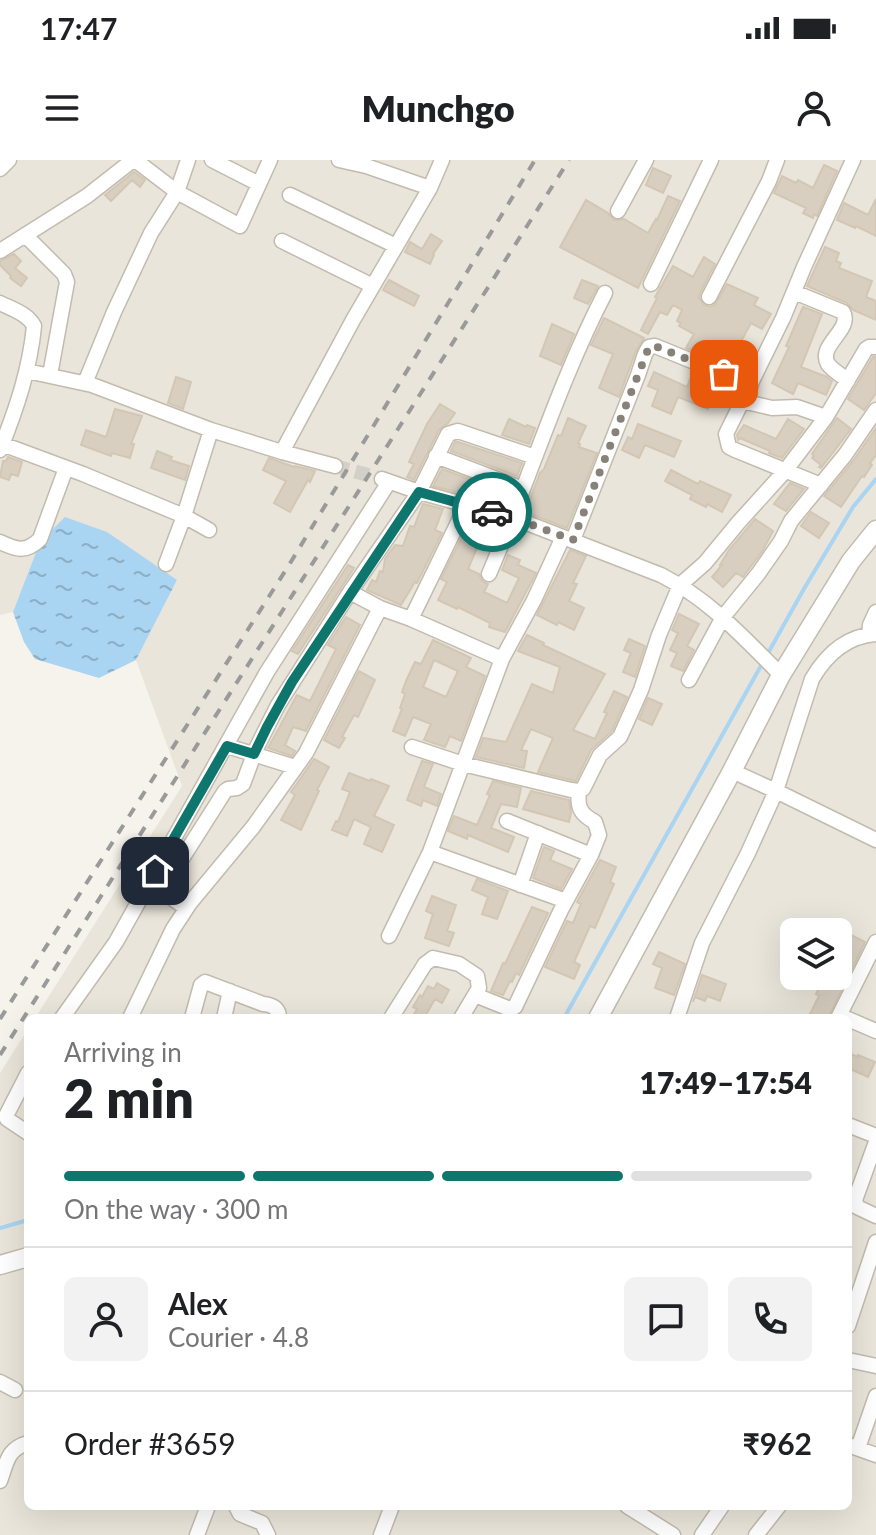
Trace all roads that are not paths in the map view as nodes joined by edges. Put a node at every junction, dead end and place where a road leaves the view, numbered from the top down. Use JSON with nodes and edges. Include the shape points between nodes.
{"nodes":[{"id":1,"x":9,"y":160,"type":"edge"},
{"id":2,"x":134,"y":160,"type":"edge"},
{"id":3,"x":188,"y":160,"type":"edge"},
{"id":4,"x":212,"y":160,"type":"edge"},
{"id":5,"x":270,"y":160,"type":"edge"},
{"id":6,"x":339,"y":160,"type":"edge"},
{"id":7,"x":442,"y":160,"type":"edge"},
{"id":8,"x":646,"y":160,"type":"edge"},
{"id":9,"x":711,"y":160,"type":"edge"},
{"id":10,"x":777,"y":160,"type":"edge"},
{"id":11,"x":853,"y":160,"type":"edge"},
{"id":12,"x":371,"y":164,"type":"edge"},
{"id":13,"x":0,"y":169,"type":"edge"},
{"id":14,"x":259,"y":184,"type":"junction"},
{"id":15,"x":430,"y":188,"type":"junction"},
{"id":16,"x":177,"y":192,"type":"junction"},
{"id":17,"x":290,"y":195,"type":"dead end"},
{"id":18,"x":618,"y":211,"type":"dead end"},
{"id":19,"x":25,"y":235,"type":"junction"},
{"id":20,"x":282,"y":241,"type":"dead end"},
{"id":21,"x":396,"y":246,"type":"junction"},
{"id":22,"x":0,"y":251,"type":"edge"},
{"id":23,"x":651,"y":284,"type":"dead end"},
{"id":24,"x":373,"y":286,"type":"junction"},
{"id":25,"x":794,"y":292,"type":"junction"},
{"id":26,"x":605,"y":293,"type":"dead end"},
{"id":27,"x":709,"y":297,"type":"dead end"},
{"id":28,"x":0,"y":303,"type":"edge"},
{"id":29,"x":876,"y":347,"type":"edge"},
{"id":30,"x":27,"y":371,"type":"junction"},
{"id":31,"x":50,"y":375,"type":"junction"},
{"id":32,"x":848,"y":380,"type":"junction"},
{"id":33,"x":85,"y":383,"type":"junction"},
{"id":34,"x":751,"y":385,"type":"junction"},
{"id":35,"x":742,"y":401,"type":"junction"},
{"id":36,"x":876,"y":410,"type":"edge"},
{"id":37,"x":826,"y":417,"type":"junction"},
{"id":38,"x":211,"y":430,"type":"junction"},
{"id":39,"x":1,"y":447,"type":"edge"},
{"id":40,"x":282,"y":452,"type":"junction"},
{"id":41,"x":436,"y":456,"type":"junction"},
{"id":42,"x":535,"y":457,"type":"junction"},
{"id":43,"x":335,"y":466,"type":"tunnel mouth"},
{"id":44,"x":66,"y":468,"type":"junction"},
{"id":45,"x":785,"y":471,"type":"junction"},
{"id":46,"x":821,"y":485,"type":"junction"},
{"id":47,"x":523,"y":489,"type":"junction"},
{"id":48,"x":419,"y":492,"type":"junction"},
{"id":49,"x":467,"y":504,"type":"junction"},
{"id":50,"x":184,"y":516,"type":"junction"},
{"id":51,"x":514,"y":518,"type":"junction"},
{"id":52,"x":209,"y":530,"type":"dead end"},
{"id":53,"x":876,"y":530,"type":"edge"},
{"id":54,"x":568,"y":539,"type":"junction"},
{"id":55,"x":0,"y":542,"type":"edge"},
{"id":56,"x":166,"y":564,"type":"dead end"},
{"id":57,"x":489,"y":574,"type":"dead end"},
{"id":58,"x":680,"y":585,"type":"junction"},
{"id":59,"x":350,"y":592,"type":"junction"},
{"id":60,"x":380,"y":608,"type":"junction"},
{"id":61,"x":876,"y":612,"type":"edge"},
{"id":62,"x":723,"y":617,"type":"junction"},
{"id":63,"x":411,"y":619,"type":"junction"},
{"id":64,"x":873,"y":634,"type":"edge"},
{"id":65,"x":502,"y":659,"type":"junction"},
{"id":66,"x":781,"y":675,"type":"junction"},
{"id":67,"x":689,"y":680,"type":"dead end"},
{"id":68,"x":227,"y":746,"type":"junction"},
{"id":69,"x":412,"y":747,"type":"dead end"},
{"id":70,"x":254,"y":754,"type":"junction"},
{"id":71,"x":463,"y":764,"type":"junction"},
{"id":72,"x":295,"y":767,"type":"junction"},
{"id":73,"x":732,"y":771,"type":"junction"},
{"id":74,"x":579,"y":791,"type":"junction"},
{"id":75,"x":776,"y":791,"type":"junction"},
{"id":76,"x":507,"y":821,"type":"dead end"},
{"id":77,"x":538,"y":833,"type":"junction"},
{"id":78,"x":876,"y":840,"type":"edge"},
{"id":79,"x":430,"y":852,"type":"junction"},
{"id":80,"x":591,"y":855,"type":"junction"},
{"id":81,"x":520,"y":885,"type":"junction"},
{"id":82,"x":566,"y":901,"type":"junction"},
{"id":83,"x":186,"y":908,"type":"junction"},
{"id":84,"x":389,"y":936,"type":"dead end"},
{"id":85,"x":876,"y":942,"type":"edge"},
{"id":86,"x":230,"y":991,"type":"junction"},
{"id":87,"x":475,"y":995,"type":"junction"},
{"id":88,"x":65,"y":1014,"type":"edge"},
{"id":89,"x":132,"y":1014,"type":"edge"},
{"id":90,"x":193,"y":1014,"type":"edge"},
{"id":91,"x":225,"y":1014,"type":"edge"},
{"id":92,"x":278,"y":1014,"type":"edge"},
{"id":93,"x":394,"y":1014,"type":"edge"},
{"id":94,"x":463,"y":1014,"type":"edge"},
{"id":95,"x":600,"y":1014,"type":"edge"},
{"id":96,"x":678,"y":1014,"type":"edge"},
{"id":97,"x":844,"y":1014,"type":"edge"},
{"id":98,"x":852,"y":1021,"type":"edge"},
{"id":99,"x":876,"y":1031,"type":"edge"},
{"id":100,"x":24,"y":1081,"type":"edge"},
{"id":101,"x":852,"y":1127,"type":"edge"},
{"id":102,"x":24,"y":1130,"type":"edge"},
{"id":103,"x":876,"y":1136,"type":"edge"},
{"id":104,"x":876,"y":1142,"type":"edge"},
{"id":105,"x":876,"y":1216,"type":"edge"},
{"id":106,"x":876,"y":1242,"type":"edge"},
{"id":107,"x":24,"y":1258,"type":"edge"},
{"id":108,"x":0,"y":1265,"type":"edge"},
{"id":109,"x":852,"y":1279,"type":"edge"},
{"id":110,"x":862,"y":1285,"type":"junction"},
{"id":111,"x":852,"y":1314,"type":"edge"},
{"id":112,"x":852,"y":1361,"type":"edge"},
{"id":113,"x":876,"y":1366,"type":"edge"},
{"id":114,"x":0,"y":1382,"type":"edge"},
{"id":115,"x":15,"y":1390,"type":"dead end"},
{"id":116,"x":876,"y":1396,"type":"edge"},
{"id":117,"x":24,"y":1444,"type":"edge"},
{"id":118,"x":853,"y":1447,"type":"edge"},
{"id":119,"x":876,"y":1455,"type":"edge"},
{"id":120,"x":0,"y":1481,"type":"edge"},
{"id":121,"x":206,"y":1510,"type":"edge"},
{"id":122,"x":238,"y":1510,"type":"edge"},
{"id":123,"x":390,"y":1510,"type":"edge"},
{"id":124,"x":633,"y":1510,"type":"edge"},
{"id":125,"x":719,"y":1510,"type":"edge"},
{"id":126,"x":776,"y":1510,"type":"edge"},
{"id":127,"x":262,"y":1532,"type":"edge"},
{"id":128,"x":197,"y":1535,"type":"edge"},
{"id":129,"x":381,"y":1535,"type":"edge"},
{"id":130,"x":673,"y":1535,"type":"edge"},
{"id":131,"x":702,"y":1535,"type":"edge"},
{"id":132,"x":756,"y":1535,"type":"edge"}],
"edges":[{"from":1,"to":13,"type":"street"},
{"from":2,"to":16,"type":"street"},
{"from":2,"to":19,"type":"street"},
{"from":3,"to":16,"type":"street"},
{"from":4,"to":14,"type":"street"},
{"from":5,"to":14,"type":"street"},
{"from":6,"to":12,"type":"street"},
{"from":7,"to":15,"type":"street"},
{"from":8,"to":18,"type":"street"},
{"from":9,"to":23,"type":"street"},
{"from":10,"to":27,"type":"street"},
{"from":11,"to":25,"type":"street"},
{"from":12,"to":15,"type":"street"},
{"from":14,"to":16,"type":"street","via":[[240,226]]},
{"from":15,"to":21,"type":"street"},
{"from":16,"to":33,"type":"street","via":[[145,246]]},
{"from":17,"to":21,"type":"street"},
{"from":19,"to":22,"type":"street"},
{"from":19,"to":31,"type":"street","via":[[67,282]]},
{"from":20,"to":24,"type":"street"},
{"from":21,"to":24,"type":"street"},
{"from":24,"to":40,"type":"street"},
{"from":25,"to":32,"type":"street","via":[[846,315],[826,361]]},
{"from":25,"to":34,"type":"street"},
{"from":26,"to":42,"type":"street"},
{"from":28,"to":30,"type":"street","via":[[34,326]]},
{"from":29,"to":32,"type":"street","via":[[866,349]]},
{"from":30,"to":31,"type":"street"},
{"from":30,"to":39,"type":"street"},
{"from":31,"to":33,"type":"street"},
{"from":32,"to":37,"type":"street"},
{"from":33,"to":38,"type":"street"},
{"from":34,"to":35,"type":"street"},
{"from":34,"to":54,"type":"street","via":[[649,347]]},
{"from":35,"to":37,"type":"street","via":[[797,407]]},
{"from":35,"to":45,"type":"street","via":[[726,434],[729,447]]},
{"from":36,"to":46,"type":"street"},
{"from":37,"to":45,"type":"street"},
{"from":38,"to":40,"type":"street"},
{"from":38,"to":50,"type":"street"},
{"from":39,"to":44,"type":"street"},
{"from":40,"to":43,"type":"street"},
{"from":41,"to":42,"type":"street","via":[[448,434],[458,431]]},
{"from":41,"to":47,"type":"street"},
{"from":41,"to":48,"type":"street"},
{"from":42,"to":47,"type":"street"},
{"from":44,"to":50,"type":"street"},
{"from":44,"to":55,"type":"street","via":[[40,539],[20,549]]},
{"from":45,"to":46,"type":"street"},
{"from":45,"to":58,"type":"street"},
{"from":46,"to":62,"type":"street"},
{"from":47,"to":51,"type":"street"},
{"from":48,"to":49,"type":"street"},
{"from":48,"to":59,"type":"street"},
{"from":48,"to":68,"type":"street","via":[[385,480]]},
{"from":49,"to":51,"type":"street"},
{"from":49,"to":63,"type":"street"},
{"from":50,"to":52,"type":"street"},
{"from":50,"to":56,"type":"street"},
{"from":51,"to":54,"type":"street"},
{"from":51,"to":57,"type":"street"},
{"from":53,"to":66,"type":"street"},
{"from":54,"to":58,"type":"street"},
{"from":54,"to":65,"type":"street"},
{"from":58,"to":62,"type":"street"},
{"from":58,"to":74,"type":"street","via":[[620,737],[600,755]]},
{"from":59,"to":60,"type":"street"},
{"from":59,"to":70,"type":"street","via":[[278,705]]},
{"from":60,"to":63,"type":"street"},
{"from":60,"to":72,"type":"street"},
{"from":61,"to":64,"type":"street","via":[[870,625]]},
{"from":62,"to":66,"type":"street"},
{"from":62,"to":67,"type":"street"},
{"from":63,"to":65,"type":"street"},
{"from":64,"to":75,"type":"street","via":[[847,641],[820,665]]},
{"from":65,"to":71,"type":"street"},
{"from":66,"to":73,"type":"street"},
{"from":68,"to":70,"type":"street"},
{"from":68,"to":88,"type":"street","via":[[116,942]]},
{"from":69,"to":71,"type":"street"},
{"from":70,"to":72,"type":"street"},
{"from":70,"to":83,"type":"street","via":[[243,784],[225,791],[164,887]]},
{"from":71,"to":74,"type":"street"},
{"from":71,"to":79,"type":"street"},
{"from":72,"to":83,"type":"street"},
{"from":73,"to":75,"type":"street"},
{"from":73,"to":95,"type":"street"},
{"from":74,"to":80,"type":"street","via":[[580,811],[595,822],[599,835]]},
{"from":75,"to":78,"type":"street"},
{"from":75,"to":96,"type":"street","via":[[702,943]]},
{"from":76,"to":77,"type":"street"},
{"from":77,"to":80,"type":"street"},
{"from":77,"to":81,"type":"street"},
{"from":79,"to":81,"type":"street"},
{"from":79,"to":84,"type":"street"},
{"from":80,"to":82,"type":"street"},
{"from":81,"to":82,"type":"street"},
{"from":82,"to":87,"type":"street","via":[[515,1007]]},
{"from":83,"to":89,"type":"street"},
{"from":85,"to":97,"type":"street"},
{"from":86,"to":90,"type":"street","via":[[205,982]]},
{"from":86,"to":91,"type":"street"},
{"from":86,"to":92,"type":"street","via":[[271,1005]]},
{"from":87,"to":93,"type":"street","via":[[477,976],[459,964],[433,958]]},
{"from":87,"to":94,"type":"street"},
{"from":98,"to":99,"type":"street"},
{"from":100,"to":102,"type":"street","via":[[6,1116]]},
{"from":101,"to":103,"type":"street"},
{"from":104,"to":105,"type":"street","via":[[855,1200],[857,1207]]},
{"from":106,"to":110,"type":"street"},
{"from":107,"to":108,"type":"street"},
{"from":109,"to":110,"type":"street"},
{"from":110,"to":111,"type":"street"},
{"from":112,"to":113,"type":"street"},
{"from":114,"to":115,"type":"street"},
{"from":116,"to":118,"type":"street"},
{"from":117,"to":120,"type":"street","via":[[12,1451]]},
{"from":118,"to":119,"type":"street"},
{"from":121,"to":128,"type":"street"},
{"from":122,"to":127,"type":"street","via":[[262,1523]]},
{"from":123,"to":129,"type":"street"},
{"from":124,"to":130,"type":"street"},
{"from":125,"to":131,"type":"street"},
{"from":126,"to":132,"type":"street"}]}
